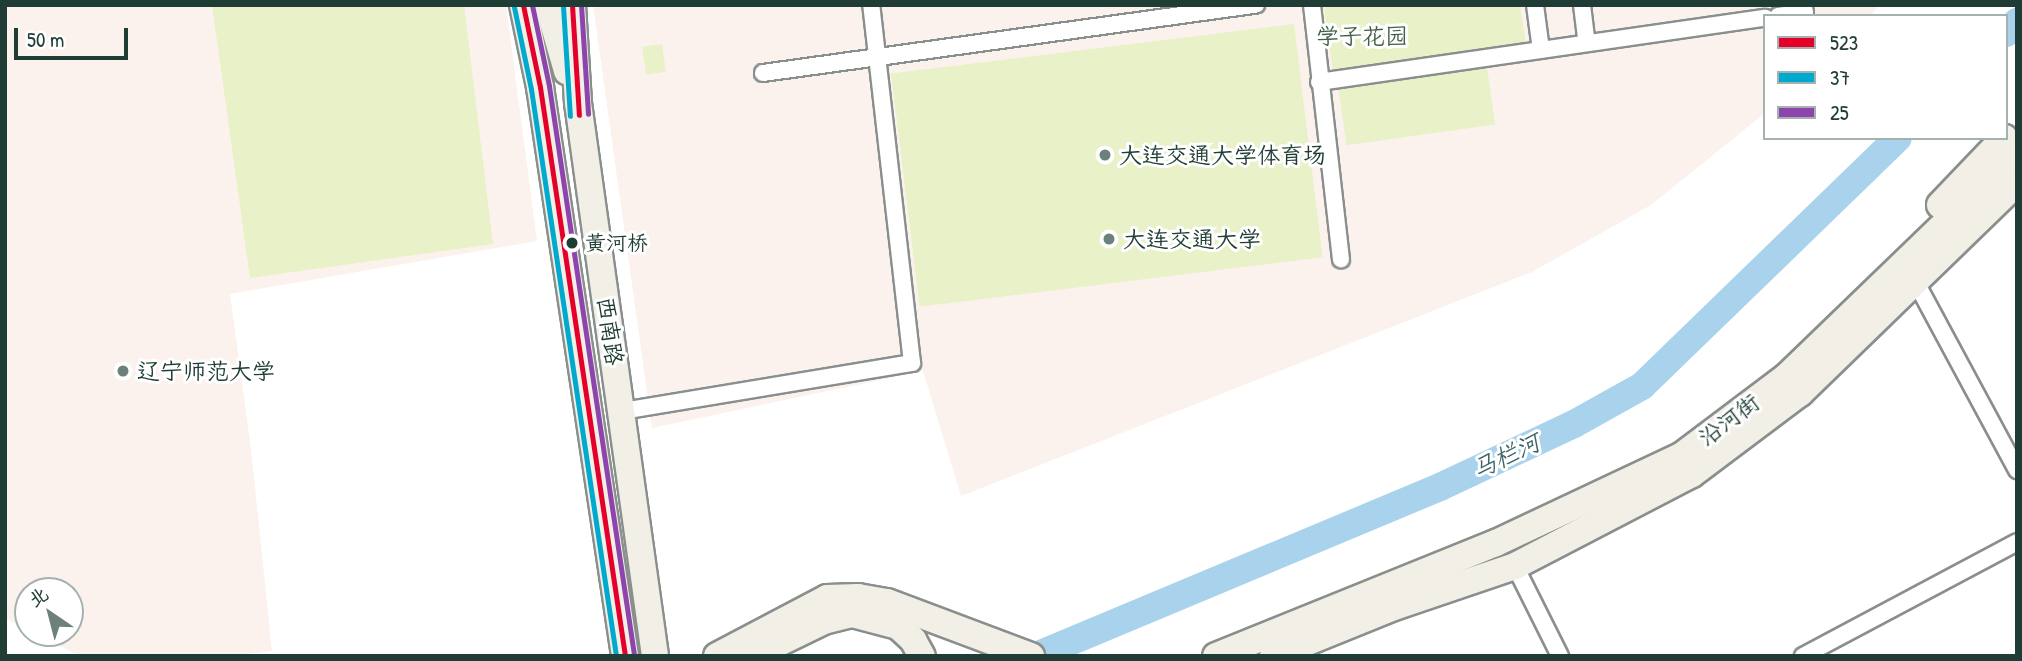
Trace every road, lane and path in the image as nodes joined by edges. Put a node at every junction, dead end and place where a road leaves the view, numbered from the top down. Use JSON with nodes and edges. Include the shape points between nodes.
{"nodes":[{"id":1,"x":523,"y":5,"type":"edge"},
{"id":2,"x":871,"y":5,"type":"edge"},
{"id":3,"x":1256,"y":5,"type":"edge"},
{"id":4,"x":1312,"y":5,"type":"edge"},
{"id":5,"x":1535,"y":5,"type":"edge"},
{"id":6,"x":1582,"y":5,"type":"edge"},
{"id":7,"x":1803,"y":5,"type":"edge"},
{"id":8,"x":557,"y":9,"type":"edge"},
{"id":9,"x":1792,"y":14,"type":"edge"},
{"id":10,"x":1763,"y":18,"type":"edge"},
{"id":11,"x":1587,"y":44,"type":"junction"},
{"id":12,"x":1541,"y":50,"type":"junction"},
{"id":13,"x":877,"y":57,"type":"junction"},
{"id":14,"x":763,"y":73,"type":"dead end"},
{"id":15,"x":1319,"y":82,"type":"junction"},
{"id":16,"x":542,"y":104,"type":"junction"},
{"id":17,"x":2002,"y":140,"type":"edge"},
{"id":18,"x":2017,"y":154,"type":"edge"},
{"id":19,"x":2017,"y":183,"type":"edge"},
{"id":20,"x":2017,"y":198,"type":"edge"},
{"id":21,"x":1341,"y":259,"type":"dead end"},
{"id":22,"x":1919,"y":288,"type":"junction"},
{"id":23,"x":1818,"y":375,"type":"junction"},
{"id":24,"x":622,"y":411,"type":"junction"},
{"id":25,"x":1681,"y":456,"type":"junction"},
{"id":26,"x":2017,"y":470,"type":"edge"},
{"id":27,"x":2017,"y":542,"type":"edge"},
{"id":28,"x":1515,"y":566,"type":"junction"},
{"id":29,"x":1386,"y":598,"type":"junction"},
{"id":30,"x":1290,"y":626,"type":"junction"},
{"id":31,"x":1322,"y":638,"type":"junction"},
{"id":32,"x":625,"y":656,"type":"edge"},
{"id":33,"x":654,"y":656,"type":"edge"},
{"id":34,"x":717,"y":656,"type":"edge"},
{"id":35,"x":752,"y":656,"type":"edge"},
{"id":36,"x":922,"y":656,"type":"edge"},
{"id":37,"x":1031,"y":656,"type":"edge"},
{"id":38,"x":1196,"y":656,"type":"edge"},
{"id":39,"x":1216,"y":656,"type":"edge"},
{"id":40,"x":1273,"y":656,"type":"edge"},
{"id":41,"x":1279,"y":656,"type":"edge"},
{"id":42,"x":1560,"y":656,"type":"edge"},
{"id":43,"x":1803,"y":656,"type":"edge"}],
"edges":[{"from":1,"to":16,"type":"main road","name":"西南路"},
{"from":2,"to":13,"type":"street"},
{"from":3,"to":13,"type":"street"},
{"from":4,"to":15,"type":"street"},
{"from":5,"to":12,"type":"street"},
{"from":6,"to":11,"type":"street"},
{"from":7,"to":9,"type":"street","via":[[1805,12]]},
{"from":8,"to":16,"type":"main road"},
{"from":8,"to":24,"type":"main road","name":"西南路","via":[[578,103]]},
{"from":10,"to":11,"type":"street"},
{"from":11,"to":12,"type":"street"},
{"from":12,"to":15,"type":"street"},
{"from":13,"to":14,"type":"street"},
{"from":13,"to":24,"type":"street","via":[[912,363]]},
{"from":15,"to":21,"type":"street"},
{"from":16,"to":32,"type":"main road","name":"西南路"},
{"from":17,"to":25,"type":"main road","via":[[1806,339]]},
{"from":18,"to":25,"type":"main road","name":"沿河街","via":[[1786,377]]},
{"from":19,"to":23,"type":"main road","name":"沿河街"},
{"from":20,"to":22,"type":"main road"},
{"from":22,"to":23,"type":"main road"},
{"from":22,"to":26,"type":"street"},
{"from":23,"to":28,"type":"main road","name":"沿河街","via":[[1692,474]]},
{"from":24,"to":33,"type":"main road","name":"西南路"},
{"from":25,"to":29,"type":"main road","name":"沿河街"},
{"from":27,"to":43,"type":"street"},
{"from":28,"to":29,"type":"main road","name":"沿河街"},
{"from":28,"to":42,"type":"street"},
{"from":29,"to":30,"type":"main road"},
{"from":29,"to":31,"type":"main road"},
{"from":30,"to":38,"type":"main road"},
{"from":30,"to":39,"type":"main road"},
{"from":31,"to":40,"type":"main road"},
{"from":31,"to":41,"type":"main road"},
{"from":34,"to":37,"type":"main road","via":[[827,598],[858,597]]},
{"from":35,"to":36,"type":"main road","via":[[840,615],[863,615],[898,626]]}]}
